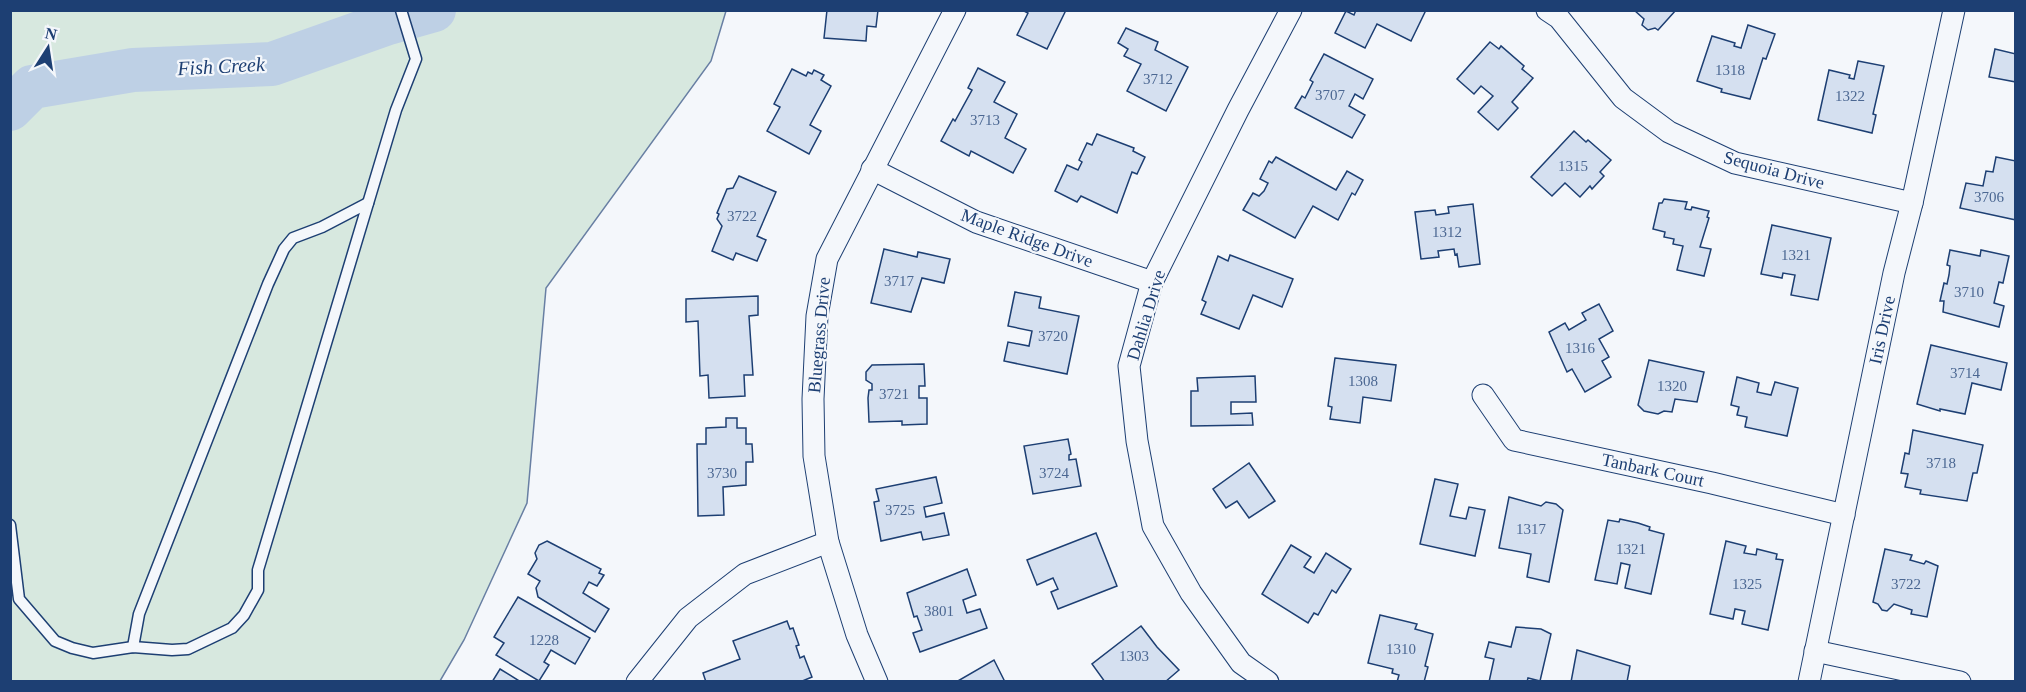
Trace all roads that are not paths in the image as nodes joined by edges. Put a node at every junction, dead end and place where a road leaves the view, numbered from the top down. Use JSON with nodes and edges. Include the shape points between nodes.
{"nodes":[{"id":1,"x":401,"y":10,"type":"edge"},
{"id":2,"x":955,"y":10,"type":"edge"},
{"id":3,"x":1291,"y":10,"type":"edge"},
{"id":4,"x":1547,"y":10,"type":"edge"},
{"id":5,"x":1954,"y":10,"type":"edge"},
{"id":6,"x":872,"y":169,"type":"junction"},
{"id":7,"x":368,"y":203,"type":"junction"},
{"id":8,"x":1912,"y":203,"type":"junction"},
{"id":9,"x":1152,"y":282,"type":"junction"},
{"id":10,"x":1483,"y":395,"type":"dead end"},
{"id":11,"x":1844,"y":515,"type":"junction"},
{"id":12,"x":10,"y":525,"type":"edge"},
{"id":13,"x":828,"y":542,"type":"junction"},
{"id":14,"x":133,"y":647,"type":"junction"},
{"id":15,"x":1815,"y":651,"type":"junction"},
{"id":16,"x":637,"y":681,"type":"edge"},
{"id":17,"x":878,"y":681,"type":"edge"},
{"id":18,"x":1268,"y":681,"type":"edge"},
{"id":19,"x":1809,"y":681,"type":"edge"},
{"id":20,"x":1960,"y":681,"type":"edge"}],
"edges":[{"from":1,"to":7,"type":"lane","via":[[416,59]]},
{"from":2,"to":6,"type":"street","name":"Bluegrass Drive"},
{"from":3,"to":9,"type":"street","name":"Dahlia Drive"},
{"from":4,"to":8,"type":"street","name":"Sequoia Drive","via":[[1559,18],[1623,98],[1669,132],[1735,163]]},
{"from":5,"to":8,"type":"street","name":"Iris Drive"},
{"from":6,"to":9,"type":"street","name":"Maple Ridge Drive","via":[[976,222]]},
{"from":6,"to":13,"type":"street","name":"Bluegrass Drive","via":[[827,259],[817,316],[814,456]]},
{"from":7,"to":14,"type":"lane","via":[[322,227],[292,237],[284,249],[144,603]]},
{"from":7,"to":14,"type":"lane","via":[[258,570],[258,591],[232,628],[188,649]]},
{"from":8,"to":11,"type":"street","name":"Iris Drive"},
{"from":9,"to":18,"type":"street","name":"Dahlia Drive","via":[[1129,366],[1137,441],[1153,526],[1191,593],[1241,663]]},
{"from":10,"to":11,"type":"street","name":"Tanbark Court","via":[[1514,440]]},
{"from":11,"to":15,"type":"street","name":"Iris Drive"},
{"from":12,"to":14,"type":"lane","via":[[19,599],[55,641],[93,653]]},
{"from":13,"to":16,"type":"street","via":[[745,574],[688,618]]},
{"from":13,"to":17,"type":"street","name":"Bluegrass Drive","via":[[857,635]]},
{"from":15,"to":19,"type":"street"},
{"from":15,"to":20,"type":"street"}]}
